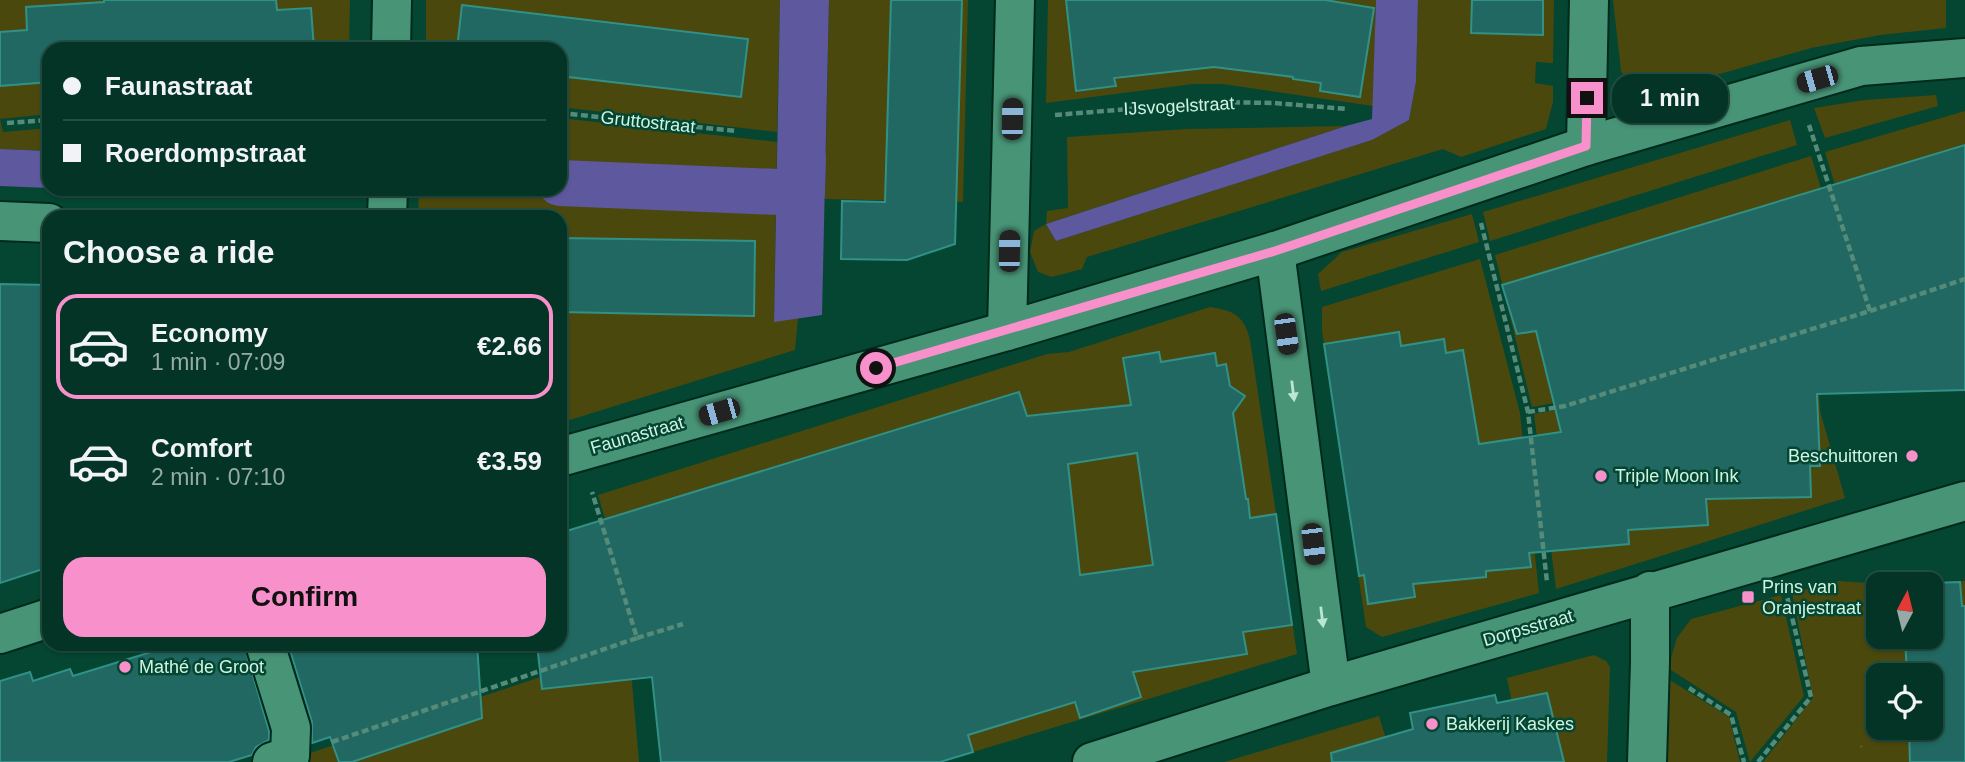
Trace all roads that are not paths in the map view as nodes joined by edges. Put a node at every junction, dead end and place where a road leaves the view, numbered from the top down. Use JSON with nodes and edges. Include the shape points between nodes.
{"nodes":[{"id":1,"x":392,"y":0,"type":"edge"},
{"id":2,"x":1015,"y":0,"type":"edge"},
{"id":3,"x":1589,"y":0,"type":"edge"},
{"id":4,"x":391,"y":42,"type":"edge"},
{"id":5,"x":1965,"y":58,"type":"edge"},
{"id":6,"x":1586,"y":146,"type":"junction"},
{"id":7,"x":0,"y":221,"type":"edge"},
{"id":8,"x":42,"y":223,"type":"edge"},
{"id":9,"x":1275,"y":251,"type":"junction"},
{"id":10,"x":1007,"y":331,"type":"junction"},
{"id":11,"x":570,"y":454,"type":"edge"},
{"id":12,"x":1965,"y":501,"type":"edge"},
{"id":13,"x":1650,"y":591,"type":"junction"},
{"id":14,"x":42,"y":620,"type":"edge"},
{"id":15,"x":0,"y":634,"type":"edge"},
{"id":16,"x":267,"y":651,"type":"edge"},
{"id":17,"x":1331,"y":686,"type":"junction"},
{"id":18,"x":281,"y":759,"type":"edge"},
{"id":19,"x":1092,"y":762,"type":"edge"},
{"id":20,"x":1647,"y":762,"type":"edge"}],
"edges":[{"from":1,"to":4,"type":"street"},
{"from":2,"to":10,"type":"street"},
{"from":3,"to":6,"type":"street"},
{"from":5,"to":6,"type":"street","name":"Faunastraat","via":[[1861,66]]},
{"from":6,"to":9,"type":"street","name":"Faunastraat"},
{"from":7,"to":8,"type":"street"},
{"from":9,"to":10,"type":"street","name":"Faunastraat"},
{"from":9,"to":17,"type":"street","one_way":true},
{"from":10,"to":11,"type":"street","name":"Faunastraat"},
{"from":12,"to":13,"type":"street","name":"Dorpsstraat"},
{"from":13,"to":17,"type":"street","name":"Dorpsstraat"},
{"from":13,"to":20,"type":"street"},
{"from":14,"to":15,"type":"street"},
{"from":16,"to":18,"type":"street","via":[[290,728]]},
{"from":17,"to":19,"type":"street","name":"Dorpsstraat"}]}
